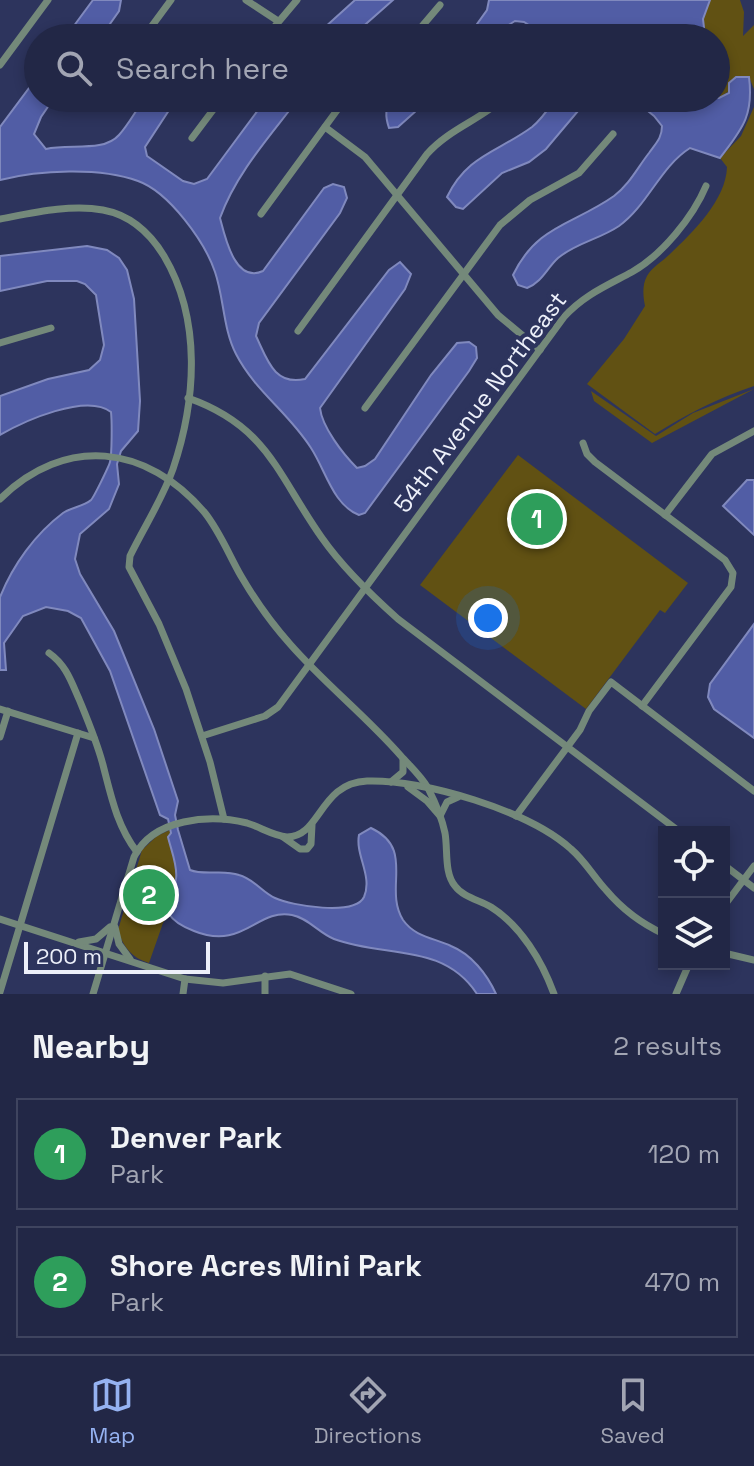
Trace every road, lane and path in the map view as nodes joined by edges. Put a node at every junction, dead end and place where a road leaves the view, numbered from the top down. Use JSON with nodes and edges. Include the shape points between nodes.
{"nodes":[{"id":1,"x":48,"y":0,"type":"edge"},
{"id":2,"x":171,"y":0,"type":"edge"},
{"id":3,"x":246,"y":0,"type":"edge"},
{"id":4,"x":297,"y":0,"type":"edge"},
{"id":5,"x":440,"y":5,"type":"dead end"},
{"id":6,"x":278,"y":21,"type":"junction"},
{"id":7,"x":30,"y":24,"type":"edge"},
{"id":8,"x":153,"y":24,"type":"edge"},
{"id":9,"x":276,"y":24,"type":"edge"},
{"id":10,"x":424,"y":24,"type":"edge"},
{"id":11,"x":24,"y":32,"type":"edge"},
{"id":12,"x":0,"y":65,"type":"edge"},
{"id":13,"x":212,"y":112,"type":"edge"},
{"id":14,"x":336,"y":112,"type":"edge"},
{"id":15,"x":487,"y":112,"type":"edge"},
{"id":16,"x":325,"y":127,"type":"junction"},
{"id":17,"x":613,"y":134,"type":"dead end"},
{"id":18,"x":192,"y":138,"type":"dead end"},
{"id":19,"x":706,"y":186,"type":"dead end"},
{"id":20,"x":397,"y":194,"type":"junction"},
{"id":21,"x":261,"y":214,"type":"dead end"},
{"id":22,"x":0,"y":219,"type":"edge"},
{"id":23,"x":463,"y":273,"type":"junction"},
{"id":24,"x":51,"y":328,"type":"dead end"},
{"id":25,"x":298,"y":331,"type":"dead end"},
{"id":26,"x":0,"y":343,"type":"edge"},
{"id":27,"x":540,"y":350,"type":"junction"},
{"id":28,"x":188,"y":398,"type":"junction"},
{"id":29,"x":365,"y":408,"type":"dead end"},
{"id":30,"x":754,"y":431,"type":"edge"},
{"id":31,"x":583,"y":443,"type":"dead end"},
{"id":32,"x":169,"y":481,"type":"junction"},
{"id":33,"x":0,"y":499,"type":"edge"},
{"id":34,"x":665,"y":515,"type":"junction"},
{"id":35,"x":365,"y":590,"type":"junction"},
{"id":36,"x":49,"y":653,"type":"dead end"},
{"id":37,"x":309,"y":665,"type":"junction"},
{"id":38,"x":642,"y":706,"type":"junction"},
{"id":39,"x":4,"y":710,"type":"edge"},
{"id":40,"x":78,"y":733,"type":"junction"},
{"id":41,"x":202,"y":736,"type":"junction"},
{"id":42,"x":0,"y":737,"type":"edge"},
{"id":43,"x":94,"y":738,"type":"junction"},
{"id":44,"x":567,"y":747,"type":"junction"},
{"id":45,"x":403,"y":759,"type":"junction"},
{"id":46,"x":391,"y":782,"type":"junction"},
{"id":47,"x":404,"y":784,"type":"junction"},
{"id":48,"x":428,"y":788,"type":"junction"},
{"id":49,"x":754,"y":791,"type":"edge"},
{"id":50,"x":461,"y":797,"type":"junction"},
{"id":51,"x":440,"y":816,"type":"junction"},
{"id":52,"x":516,"y":816,"type":"junction"},
{"id":53,"x":224,"y":819,"type":"junction"},
{"id":54,"x":312,"y":825,"type":"junction"},
{"id":55,"x":672,"y":826,"type":"edge"},
{"id":56,"x":283,"y":836,"type":"junction"},
{"id":57,"x":137,"y":852,"type":"junction"},
{"id":58,"x":754,"y":866,"type":"edge"},
{"id":59,"x":730,"y":870,"type":"edge"},
{"id":60,"x":744,"y":880,"type":"junction"},
{"id":61,"x":754,"y":888,"type":"edge"},
{"id":62,"x":730,"y":898,"type":"edge"},
{"id":63,"x":0,"y":919,"type":"edge"},
{"id":64,"x":114,"y":923,"type":"junction"},
{"id":65,"x":20,"y":925,"type":"junction"},
{"id":66,"x":658,"y":930,"type":"edge"},
{"id":67,"x":76,"y":942,"type":"junction"},
{"id":68,"x":106,"y":951,"type":"junction"},
{"id":69,"x":730,"y":954,"type":"edge"},
{"id":70,"x":131,"y":960,"type":"junction"},
{"id":71,"x":754,"y":960,"type":"edge"},
{"id":72,"x":686,"y":970,"type":"edge"},
{"id":73,"x":265,"y":976,"type":"junction"},
{"id":74,"x":185,"y":979,"type":"junction"},
{"id":75,"x":0,"y":992,"type":"edge"},
{"id":76,"x":93,"y":994,"type":"edge"},
{"id":77,"x":183,"y":994,"type":"edge"},
{"id":78,"x":265,"y":994,"type":"edge"},
{"id":79,"x":350,"y":994,"type":"edge"},
{"id":80,"x":554,"y":994,"type":"edge"},
{"id":81,"x":676,"y":994,"type":"edge"}],
"edges":[{"from":1,"to":7,"type":"street"},
{"from":2,"to":8,"type":"street"},
{"from":3,"to":6,"type":"street"},
{"from":4,"to":6,"type":"street"},
{"from":5,"to":10,"type":"street"},
{"from":6,"to":9,"type":"street"},
{"from":11,"to":12,"type":"street"},
{"from":13,"to":18,"type":"street"},
{"from":14,"to":16,"type":"street"},
{"from":15,"to":20,"type":"street","via":[[437,143]]},
{"from":16,"to":20,"type":"street","via":[[365,157]]},
{"from":16,"to":21,"type":"street"},
{"from":17,"to":23,"type":"street","via":[[579,173],[510,215]]},
{"from":19,"to":27,"type":"street","name":"54th Avenue Northeast","via":[[657,254],[584,297]]},
{"from":20,"to":23,"type":"street"},
{"from":20,"to":25,"type":"street"},
{"from":22,"to":28,"type":"street","via":[[95,209],[140,227],[172,270],[187,313]]},
{"from":23,"to":27,"type":"street","via":[[498,315]]},
{"from":23,"to":29,"type":"street"},
{"from":24,"to":26,"type":"street"},
{"from":27,"to":35,"type":"street","name":"54th Avenue Northeast"},
{"from":28,"to":32,"type":"street"},
{"from":28,"to":35,"type":"street","via":[[227,415],[264,447],[322,539]]},
{"from":30,"to":34,"type":"street","via":[[712,454]]},
{"from":31,"to":34,"type":"street","via":[[595,462]]},
{"from":32,"to":33,"type":"street","via":[[105,455],[64,460],[31,472]]},
{"from":32,"to":37,"type":"street","via":[[212,522],[257,601]]},
{"from":32,"to":41,"type":"street","via":[[129,567],[174,658]]},
{"from":34,"to":38,"type":"street","via":[[729,564],[733,573],[731,587]]},
{"from":35,"to":37,"type":"street","name":"54th Avenue Northeast"},
{"from":35,"to":44,"type":"street"},
{"from":36,"to":43,"type":"street","via":[[66,669]]},
{"from":37,"to":41,"type":"street","name":"54th Avenue Northeast","via":[[270,714]]},
{"from":37,"to":45,"type":"street"},
{"from":38,"to":44,"type":"street","via":[[611,682]]},
{"from":38,"to":49,"type":"street"},
{"from":39,"to":40,"type":"street"},
{"from":39,"to":42,"type":"street"},
{"from":40,"to":43,"type":"street"},
{"from":40,"to":65,"type":"street"},
{"from":41,"to":53,"type":"street"},
{"from":43,"to":57,"type":"street","via":[[113,805]]},
{"from":44,"to":52,"type":"street"},
{"from":44,"to":55,"type":"street"},
{"from":45,"to":46,"type":"street","via":[[403,772]]},
{"from":45,"to":48,"type":"street"},
{"from":46,"to":47,"type":"street"},
{"from":46,"to":54,"type":"street","via":[[345,786],[326,801]]},
{"from":47,"to":48,"type":"street"},
{"from":47,"to":51,"type":"street"},
{"from":48,"to":50,"type":"street"},
{"from":48,"to":51,"type":"street"},
{"from":50,"to":51,"type":"street","via":[[447,802]]},
{"from":50,"to":52,"type":"street"},
{"from":51,"to":80,"type":"street","via":[[453,884],[513,926]]},
{"from":52,"to":66,"type":"street","via":[[559,839],[625,909]]},
{"from":53,"to":56,"type":"street"},
{"from":53,"to":57,"type":"street","via":[[169,827],[153,834]]},
{"from":54,"to":56,"type":"street","via":[[300,834]]},
{"from":54,"to":56,"type":"street","via":[[307,849]]},
{"from":57,"to":64,"type":"street"},
{"from":58,"to":60,"type":"street"},
{"from":59,"to":60,"type":"street"},
{"from":60,"to":61,"type":"street"},
{"from":60,"to":62,"type":"street"},
{"from":63,"to":65,"type":"street"},
{"from":64,"to":67,"type":"street","via":[[96,939]]},
{"from":64,"to":68,"type":"street"},
{"from":64,"to":70,"type":"street","via":[[119,944]]},
{"from":65,"to":67,"type":"street"},
{"from":65,"to":75,"type":"street"},
{"from":67,"to":68,"type":"street"},
{"from":68,"to":70,"type":"street"},
{"from":68,"to":76,"type":"street"},
{"from":69,"to":71,"type":"street"},
{"from":70,"to":74,"type":"street"},
{"from":72,"to":81,"type":"street"},
{"from":73,"to":74,"type":"street","via":[[223,983]]},
{"from":73,"to":78,"type":"street"},
{"from":73,"to":79,"type":"street","via":[[290,974]]},
{"from":74,"to":77,"type":"street"}]}
